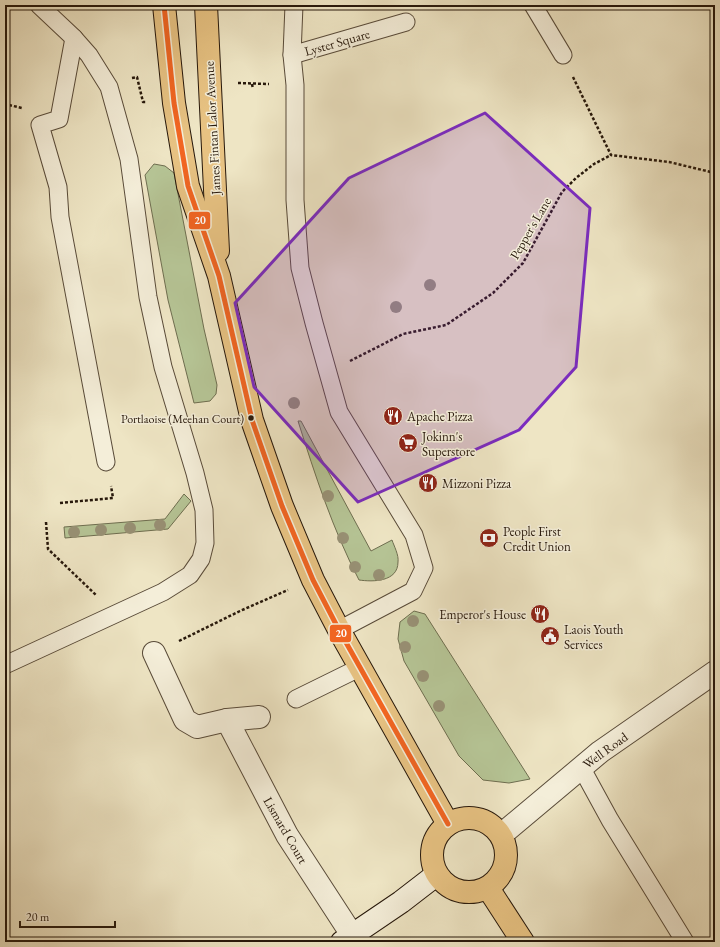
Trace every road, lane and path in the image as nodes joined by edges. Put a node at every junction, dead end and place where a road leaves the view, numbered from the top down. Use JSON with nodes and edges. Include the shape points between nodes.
{"nodes":[{"id":1,"x":39,"y":5,"type":"edge"},
{"id":2,"x":164,"y":5,"type":"edge"},
{"id":3,"x":206,"y":5,"type":"edge"},
{"id":4,"x":294,"y":5,"type":"edge"},
{"id":5,"x":533,"y":5,"type":"edge"},
{"id":6,"x":406,"y":22,"type":"dead end"},
{"id":7,"x":74,"y":38,"type":"junction"},
{"id":8,"x":292,"y":55,"type":"junction"},
{"id":9,"x":562,"y":55,"type":"joint"},
{"id":10,"x":252,"y":84,"type":"dead end"},
{"id":11,"x":253,"y":89,"type":"dead end"},
{"id":12,"x":611,"y":155,"type":"junction"},
{"id":13,"x":715,"y":173,"type":"edge"},
{"id":14,"x":219,"y":276,"type":"junction"},
{"id":15,"x":349,"y":362,"type":"dead end"},
{"id":16,"x":106,"y":462,"type":"joint"},
{"id":17,"x":60,"y":502,"type":"dead end"},
{"id":18,"x":46,"y":522,"type":"dead end"},
{"id":19,"x":312,"y":580,"type":"junction"},
{"id":20,"x":115,"y":614,"type":"junction"},
{"id":21,"x":339,"y":630,"type":"junction"},
{"id":22,"x":154,"y":653,"type":"joint"},
{"id":23,"x":5,"y":666,"type":"edge"},
{"id":24,"x":359,"y":668,"type":"junction"},
{"id":25,"x":715,"y":672,"type":"edge"},
{"id":26,"x":296,"y":699,"type":"dead end"},
{"id":27,"x":259,"y":717,"type":"dead end"},
{"id":28,"x":227,"y":720,"type":"junction"},
{"id":29,"x":581,"y":767,"type":"junction"},
{"id":30,"x":448,"y":824,"type":"junction"},
{"id":31,"x":501,"y":835,"type":"junction"},
{"id":32,"x":436,"y":875,"type":"junction"},
{"id":33,"x":488,"y":888,"type":"junction"},
{"id":34,"x":347,"y":939,"type":"edge"},
{"id":35,"x":523,"y":942,"type":"edge"},
{"id":36,"x":685,"y":942,"type":"edge"}],
"edges":[{"from":1,"to":7,"type":"lane"},
{"from":2,"to":14,"type":"main road","name":"James Fintan Lalor Avenue","via":[[174,103],[188,186]]},
{"from":3,"to":14,"type":"main road","name":"James Fintan Lalor Avenue"},
{"from":4,"to":8,"type":"lane","name":"Lyster Square"},
{"from":5,"to":9,"type":"lane"},
{"from":6,"to":8,"type":"lane","name":"Lyster Square"},
{"from":7,"to":16,"type":"lane","via":[[59,119],[40,126],[58,187],[60,217]]},
{"from":7,"to":20,"type":"lane","via":[[89,55],[109,88],[129,159],[148,297],[163,367],[195,473],[204,516],[205,543],[201,559],[190,575],[163,592]]},
{"from":8,"to":21,"type":"lane","via":[[295,85],[295,200],[300,268],[339,412],[414,535],[424,568],[413,591]]},
{"from":9,"to":12,"type":"path"},
{"from":10,"to":11,"type":"path"},
{"from":12,"to":13,"type":"path","via":[[670,162]]},
{"from":12,"to":15,"type":"path","name":"Pepper's Lane","via":[[594,164],[562,192],[523,263],[493,293],[446,325],[403,334]]},
{"from":14,"to":19,"type":"main road","name":"James Fintan Lalor Avenue","via":[[252,420],[282,506]]},
{"from":16,"to":17,"type":"path","via":[[113,498]]},
{"from":18,"to":20,"type":"path","via":[[48,549]]},
{"from":19,"to":21,"type":"main road","name":"James Fintan Lalor Avenue"},
{"from":19,"to":22,"type":"path","via":[[240,611]]},
{"from":20,"to":23,"type":"lane"},
{"from":21,"to":24,"type":"main road","name":"James Fintan Lalor Avenue"},
{"from":22,"to":28,"type":"street","via":[[185,720],[197,727]]},
{"from":24,"to":26,"type":"lane"},
{"from":24,"to":30,"type":"main road","name":"James Fintan Lalor Avenue"},
{"from":25,"to":29,"type":"street","name":"Well Road"},
{"from":27,"to":28,"type":"street"},
{"from":28,"to":34,"type":"street","name":"Lismard Court","via":[[287,835]]},
{"from":29,"to":31,"type":"street","name":"Well Road"},
{"from":29,"to":36,"type":"lane","via":[[610,820]]},
{"from":30,"to":31,"type":"main road","via":[[460,819],[475,818],[487,822]]},
{"from":30,"to":32,"type":"main road","via":[[437,834],[432,846],[432,863]]},
{"from":31,"to":33,"type":"main road","via":[[506,848],[506,863],[501,875]]},
{"from":32,"to":33,"type":"main road","via":[[447,886],[459,892],[476,892]]},
{"from":32,"to":34,"type":"street"},
{"from":33,"to":35,"type":"main road"}]}
